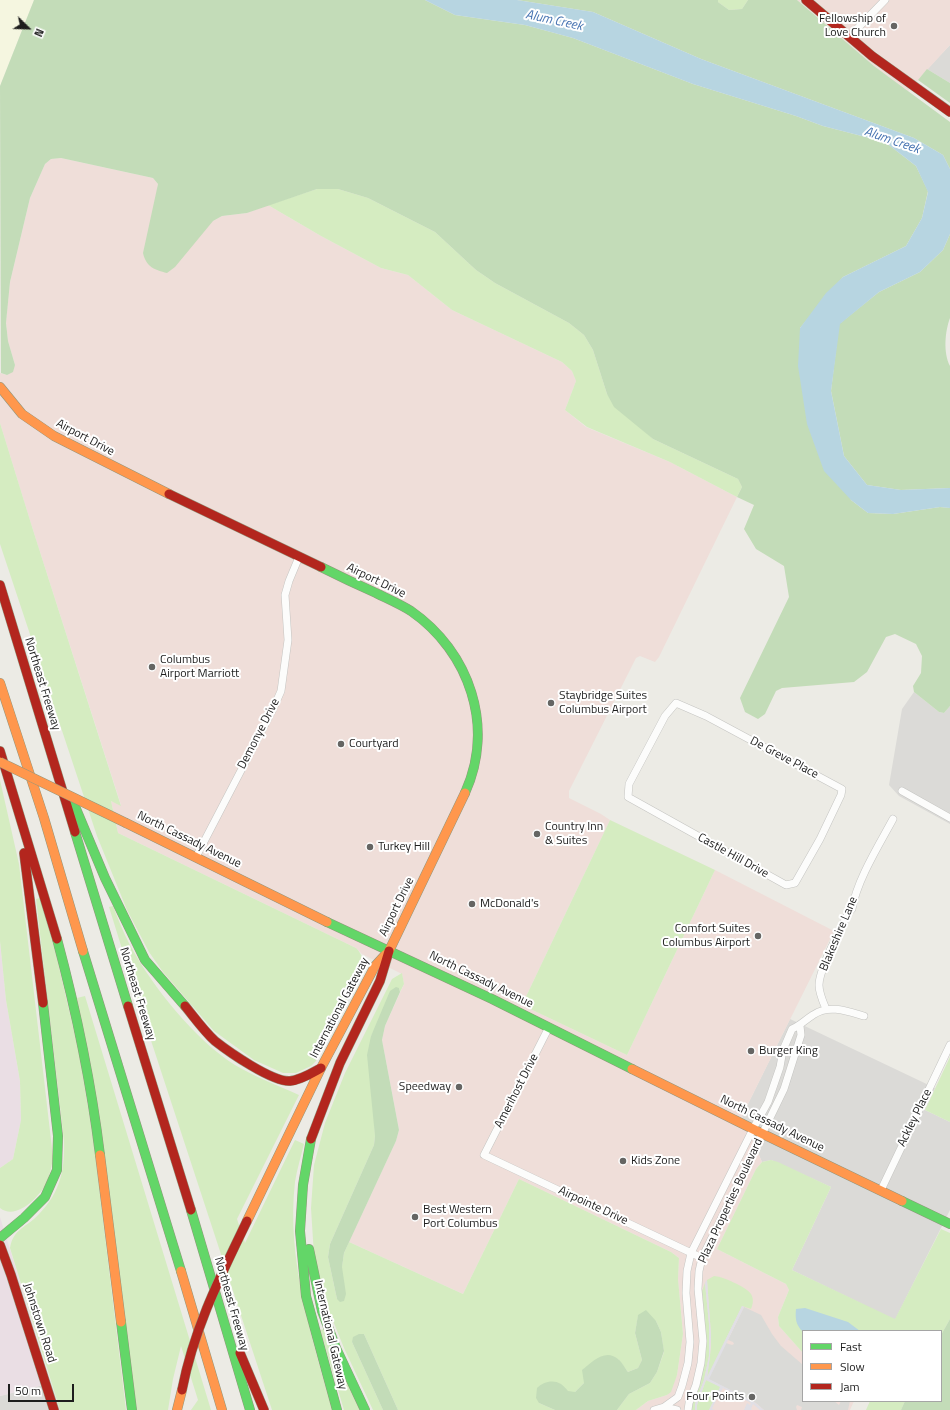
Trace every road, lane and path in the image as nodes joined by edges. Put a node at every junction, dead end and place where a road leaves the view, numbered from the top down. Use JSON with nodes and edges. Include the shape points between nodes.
{"nodes":[{"id":1,"x":806,"y":0,"type":"edge"},
{"id":2,"x":885,"y":0,"type":"edge"},
{"id":3,"x":850,"y":36,"type":"junction"},
{"id":4,"x":950,"y":112,"type":"edge"},
{"id":5,"x":0,"y":387,"type":"edge"},
{"id":6,"x":300,"y":557,"type":"junction"},
{"id":7,"x":0,"y":585,"type":"edge"},
{"id":8,"x":0,"y":683,"type":"edge"},
{"id":9,"x":676,"y":703,"type":"joint"},
{"id":10,"x":0,"y":751,"type":"edge"},
{"id":11,"x":50,"y":751,"type":"junction"},
{"id":12,"x":0,"y":762,"type":"edge"},
{"id":13,"x":902,"y":791,"type":"dead end"},
{"id":14,"x":18,"y":812,"type":"junction"},
{"id":15,"x":950,"y":818,"type":"edge"},
{"id":16,"x":893,"y":819,"type":"dead end"},
{"id":17,"x":820,"y":839,"type":"joint"},
{"id":18,"x":196,"y":857,"type":"junction"},
{"id":19,"x":389,"y":951,"type":"junction"},
{"id":20,"x":826,"y":1009,"type":"junction"},
{"id":21,"x":864,"y":1016,"type":"dead end"},
{"id":22,"x":800,"y":1026,"type":"junction"},
{"id":23,"x":549,"y":1027,"type":"junction"},
{"id":24,"x":950,"y":1045,"type":"edge"},
{"id":25,"x":321,"y":1068,"type":"junction"},
{"id":26,"x":753,"y":1129,"type":"junction"},
{"id":27,"x":763,"y":1134,"type":"junction"},
{"id":28,"x":484,"y":1154,"type":"joint"},
{"id":29,"x":303,"y":1185,"type":"junction"},
{"id":30,"x":881,"y":1190,"type":"junction"},
{"id":31,"x":950,"y":1224,"type":"edge"},
{"id":32,"x":0,"y":1238,"type":"edge"},
{"id":33,"x":0,"y":1245,"type":"edge"},
{"id":34,"x":691,"y":1253,"type":"junction"},
{"id":35,"x":702,"y":1258,"type":"junction"},
{"id":36,"x":217,"y":1302,"type":"junction"},
{"id":37,"x":182,"y":1390,"type":"junction"},
{"id":38,"x":664,"y":1407,"type":"junction"},
{"id":39,"x":54,"y":1410,"type":"edge"},
{"id":40,"x":132,"y":1410,"type":"edge"},
{"id":41,"x":177,"y":1410,"type":"edge"},
{"id":42,"x":182,"y":1410,"type":"edge"},
{"id":43,"x":222,"y":1410,"type":"edge"},
{"id":44,"x":250,"y":1410,"type":"edge"},
{"id":45,"x":264,"y":1410,"type":"edge"},
{"id":46,"x":337,"y":1410,"type":"edge"},
{"id":47,"x":365,"y":1410,"type":"edge"},
{"id":48,"x":654,"y":1410,"type":"edge"},
{"id":49,"x":677,"y":1410,"type":"edge"},
{"id":50,"x":688,"y":1410,"type":"edge"}],
"edges":[{"from":1,"to":3,"type":"main road"},
{"from":2,"to":3,"type":"street"},
{"from":3,"to":4,"type":"main road","via":[[872,56]]},
{"from":5,"to":6,"type":"main road","name":"Airport Drive","via":[[22,414],[54,436]]},
{"from":6,"to":18,"type":"street","name":"Demonye Drive","via":[[285,595],[288,640],[281,691]]},
{"from":6,"to":19,"type":"main road","name":"Airport Drive","via":[[417,615],[439,635],[458,659],[474,704],[478,745],[473,771]]},
{"from":7,"to":11,"type":"main road","name":"Northeast Freeway"},
{"from":8,"to":43,"type":"main road","via":[[44,818]]},
{"from":9,"to":17,"type":"street","name":"De Greve Place","via":[[706,716],[842,789]]},
{"from":9,"to":17,"type":"street","name":"Castle Hill Drive","via":[[665,716],[629,784],[628,797],[786,885],[799,879]]},
{"from":10,"to":14,"type":"main road"},
{"from":11,"to":25,"type":"main road","via":[[105,878],[145,960],[214,1040],[238,1057],[276,1079],[290,1081]]},
{"from":11,"to":36,"type":"main road","name":"Northeast Freeway"},
{"from":12,"to":18,"type":"main road","name":"North Cassady Avenue","bridge":true},
{"from":13,"to":15,"type":"street"},
{"from":14,"to":32,"type":"main road","via":[[32,906],[58,1136],[57,1170],[45,1197]]},
{"from":14,"to":40,"type":"main road","via":[[61,955],[89,1075]]},
{"from":16,"to":20,"type":"street","name":"Blakeshire Lane","via":[[870,861],[852,910],[825,963],[819,987]]},
{"from":18,"to":19,"type":"main road","name":"North Cassady Avenue"},
{"from":19,"to":23,"type":"main road","name":"North Cassady Avenue"},
{"from":19,"to":25,"type":"main road","name":"International Gateway","via":[[375,966]]},
{"from":19,"to":29,"type":"main road","name":"International Gateway","via":[[380,981],[340,1063],[312,1136]]},
{"from":20,"to":21,"type":"street"},
{"from":20,"to":22,"type":"street","via":[[814,1014]]},
{"from":22,"to":26,"type":"street","name":"Plaza Properties Boulevard","via":[[792,1029],[768,1102]]},
{"from":22,"to":27,"type":"street","name":"Plaza Properties Boulevard","via":[[801,1035],[784,1089]]},
{"from":23,"to":26,"type":"main road","name":"North Cassady Avenue"},
{"from":23,"to":28,"type":"street","name":"Amerihost Drive"},
{"from":24,"to":30,"type":"street","name":"Ackley Place"},
{"from":25,"to":37,"type":"main road","name":"International Gateway","bridge":true,"via":[[216,1285],[187,1360]]},
{"from":26,"to":27,"type":"main road","name":"North Cassady Avenue"},
{"from":26,"to":34,"type":"street","name":"Plaza Properties Boulevard"},
{"from":27,"to":30,"type":"main road","name":"North Cassady Avenue"},
{"from":27,"to":35,"type":"street","name":"Plaza Properties Boulevard"},
{"from":28,"to":34,"type":"street","name":"Airpointe Drive"},
{"from":29,"to":46,"type":"main road","name":"International Gateway","via":[[300,1231],[306,1296]]},
{"from":29,"to":47,"type":"main road","via":[[305,1231],[322,1312]]},
{"from":30,"to":31,"type":"main road","name":"North Cassady Avenue"},
{"from":33,"to":39,"type":"main road","name":"Johnstown Road"},
{"from":34,"to":35,"type":"street","name":"Airpointe Drive"},
{"from":34,"to":38,"type":"street","name":"Plaza Properties Boulevard","via":[[686,1293],[690,1342],[688,1363],[678,1398]]},
{"from":35,"to":50,"type":"street","name":"Plaza Properties Boulevard","via":[[698,1289],[703,1341],[701,1363]]},
{"from":36,"to":44,"type":"main road","name":"Northeast Freeway"},
{"from":36,"to":45,"type":"main road"},
{"from":37,"to":41,"type":"main road","name":"International Gateway"},
{"from":37,"to":42,"type":"main road"},
{"from":38,"to":48,"type":"street","name":"Plaza Properties Boulevard"},
{"from":38,"to":49,"type":"street","name":"Plaza Properties Boulevard"}]}
